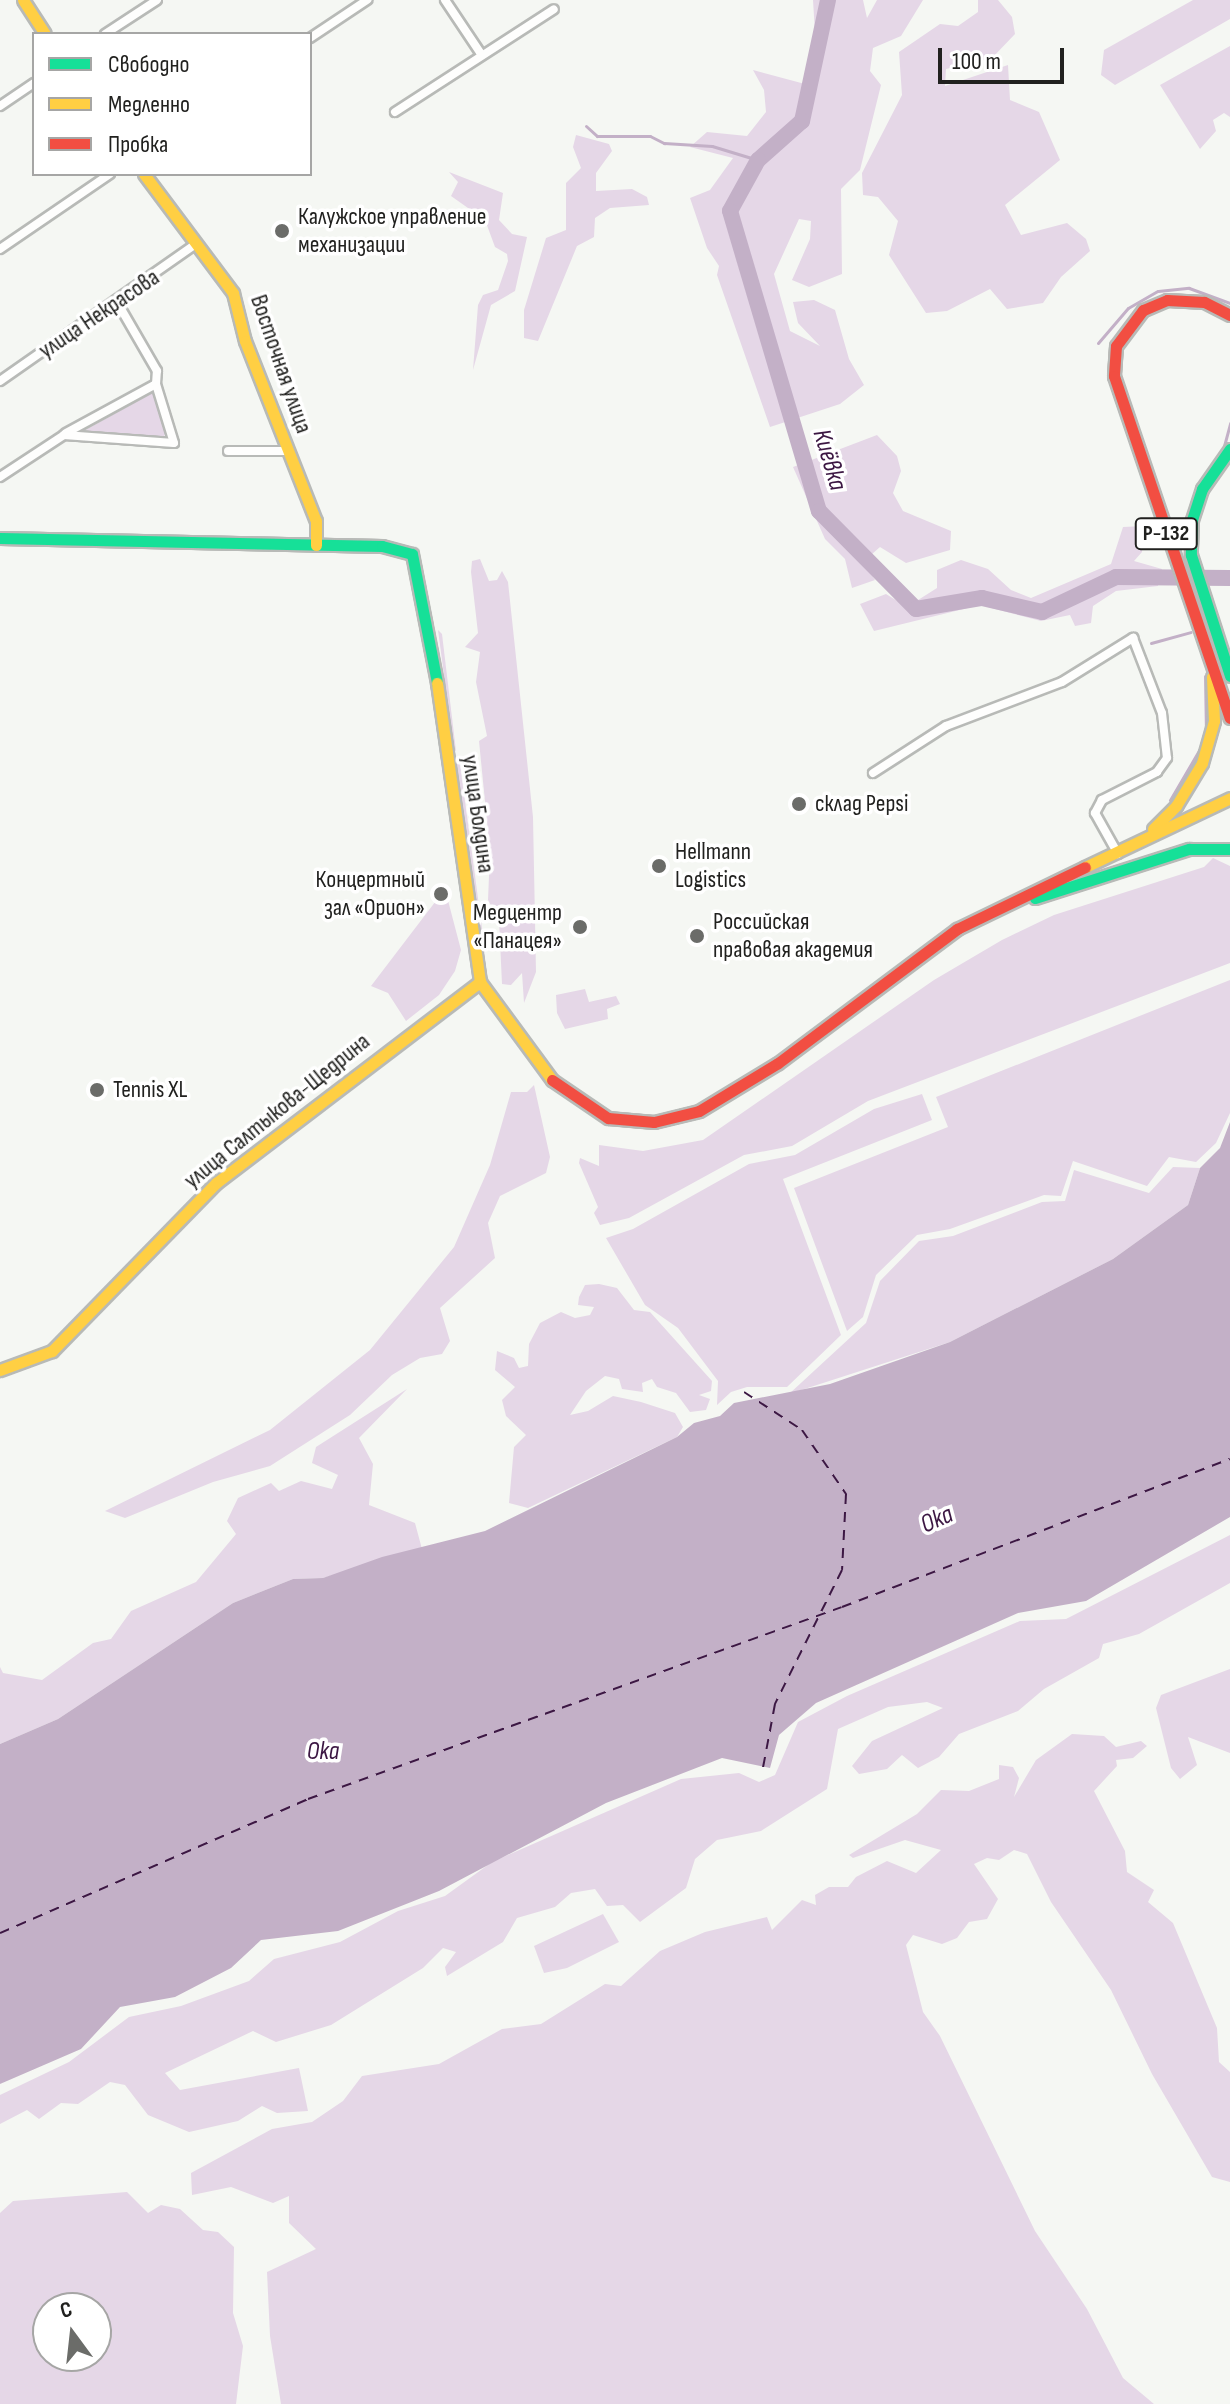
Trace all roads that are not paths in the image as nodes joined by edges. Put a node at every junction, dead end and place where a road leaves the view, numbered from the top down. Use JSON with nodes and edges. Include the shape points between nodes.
{"nodes":[{"id":1,"x":23,"y":0,"type":"edge"},
{"id":2,"x":157,"y":0,"type":"edge"},
{"id":3,"x":367,"y":0,"type":"edge"},
{"id":4,"x":445,"y":0,"type":"edge"},
{"id":5,"x":554,"y":9,"type":"dead end"},
{"id":6,"x":44,"y":32,"type":"edge"},
{"id":7,"x":108,"y":32,"type":"edge"},
{"id":8,"x":312,"y":37,"type":"edge"},
{"id":9,"x":481,"y":54,"type":"junction"},
{"id":10,"x":32,"y":84,"type":"edge"},
{"id":11,"x":0,"y":106,"type":"edge"},
{"id":12,"x":395,"y":112,"type":"dead end"},
{"id":13,"x":107,"y":176,"type":"edge"},
{"id":14,"x":145,"y":176,"type":"edge"},
{"id":15,"x":196,"y":244,"type":"junction"},
{"id":16,"x":0,"y":249,"type":"edge"},
{"id":17,"x":117,"y":302,"type":"junction"},
{"id":18,"x":1230,"y":315,"type":"edge"},
{"id":19,"x":0,"y":381,"type":"edge"},
{"id":20,"x":156,"y":384,"type":"junction"},
{"id":21,"x":64,"y":435,"type":"junction"},
{"id":22,"x":1230,"y":449,"type":"edge"},
{"id":23,"x":228,"y":451,"type":"dead end"},
{"id":24,"x":289,"y":451,"type":"junction"},
{"id":25,"x":0,"y":477,"type":"edge"},
{"id":26,"x":0,"y":538,"type":"edge"},
{"id":27,"x":316,"y":545,"type":"junction"},
{"id":28,"x":1220,"y":656,"type":"edge"},
{"id":29,"x":1230,"y":676,"type":"edge"},
{"id":30,"x":1230,"y":718,"type":"edge"},
{"id":31,"x":873,"y":773,"type":"dead end"},
{"id":32,"x":1230,"y":798,"type":"edge"},
{"id":33,"x":1140,"y":841,"type":"junction"},
{"id":34,"x":1230,"y":849,"type":"edge"},
{"id":35,"x":1118,"y":854,"type":"junction"},
{"id":36,"x":1017,"y":900,"type":"junction"},
{"id":37,"x":480,"y":982,"type":"junction"},
{"id":38,"x":0,"y":1370,"type":"edge"}],
"edges":[{"from":1,"to":6,"type":"main road"},
{"from":2,"to":7,"type":"street"},
{"from":3,"to":8,"type":"street"},
{"from":4,"to":9,"type":"street"},
{"from":5,"to":9,"type":"street"},
{"from":9,"to":12,"type":"street"},
{"from":10,"to":11,"type":"street"},
{"from":13,"to":16,"type":"street"},
{"from":14,"to":15,"type":"main road","name":"Восточная улица"},
{"from":15,"to":17,"type":"street","name":"улица Некрасова"},
{"from":15,"to":24,"type":"main road","name":"Восточная улица","via":[[233,293],[245,341]]},
{"from":17,"to":19,"type":"street","name":"улица Некрасова"},
{"from":17,"to":20,"type":"street","via":[[157,371]]},
{"from":18,"to":28,"type":"main road","number":"Р-132","via":[[1204,302],[1167,300],[1143,310],[1116,346],[1114,376],[1123,412]]},
{"from":20,"to":21,"type":"street"},
{"from":20,"to":21,"type":"street","via":[[174,443]]},
{"from":21,"to":25,"type":"street"},
{"from":22,"to":28,"type":"main road","number":"Р-132","via":[[1202,489],[1192,520],[1191,555]]},
{"from":23,"to":24,"type":"street"},
{"from":24,"to":27,"type":"main road","name":"Восточная улица","via":[[316,521]]},
{"from":26,"to":27,"type":"main road","name":"улица Болдина"},
{"from":27,"to":37,"type":"main road","name":"улица Болдина","via":[[392,547],[417,558]]},
{"from":28,"to":29,"type":"main road","number":"Р-132"},
{"from":28,"to":30,"type":"main road","number":"Р-132"},
{"from":28,"to":33,"type":"main road","via":[[1214,721],[1202,763],[1176,806]]},
{"from":31,"to":35,"type":"street","via":[[946,726],[1062,682],[1133,638],[1162,713],[1167,758],[1157,772],[1102,800],[1095,813]]},
{"from":32,"to":33,"type":"main road"},
{"from":33,"to":35,"type":"main road","name":"улица Болдина"},
{"from":34,"to":36,"type":"main road","via":[[1189,849]]},
{"from":35,"to":36,"type":"main road","name":"улица Болдина"},
{"from":36,"to":37,"type":"main road","name":"улица Болдина","via":[[957,929],[778,1063],[699,1111],[674,1119],[608,1118],[579,1103],[540,1069]]},
{"from":37,"to":38,"type":"main road","name":"улица Салтыкова-Щедрина","via":[[216,1183],[52,1351]]}]}
